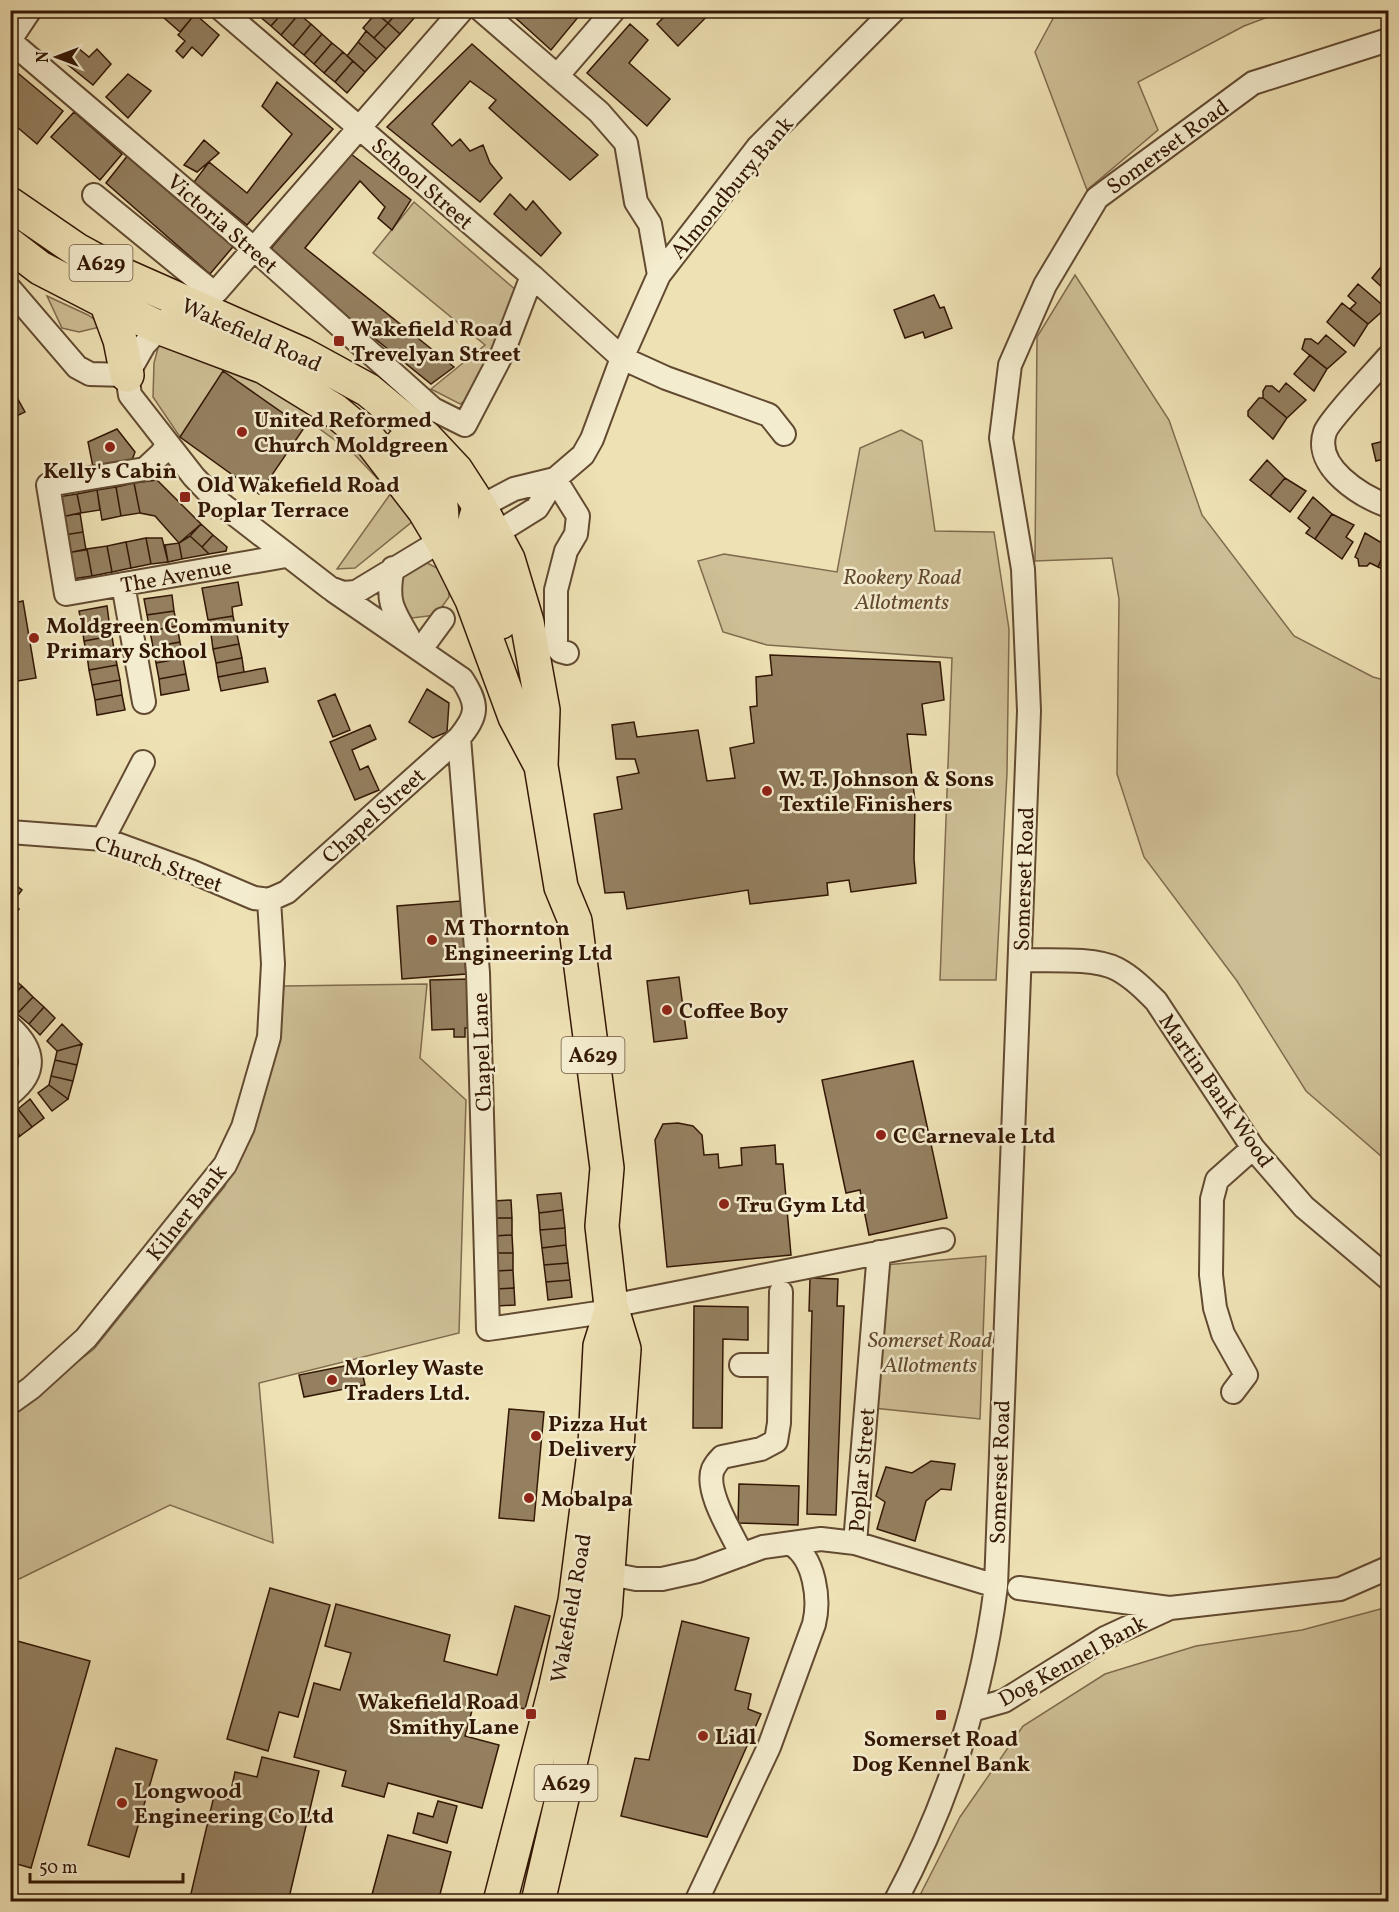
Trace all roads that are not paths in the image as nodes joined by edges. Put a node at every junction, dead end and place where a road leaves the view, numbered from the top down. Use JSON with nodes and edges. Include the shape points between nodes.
{"nodes":[{"id":1,"x":30,"y":10,"type":"edge"},
{"id":2,"x":462,"y":10,"type":"edge"},
{"id":3,"x":481,"y":10,"type":"edge"},
{"id":4,"x":614,"y":10,"type":"edge"},
{"id":5,"x":894,"y":10,"type":"edge"},
{"id":6,"x":225,"y":11,"type":"edge"},
{"id":7,"x":1389,"y":40,"type":"edge"},
{"id":8,"x":10,"y":41,"type":"edge"},
{"id":9,"x":557,"y":76,"type":"junction"},
{"id":10,"x":358,"y":128,"type":"junction"},
{"id":11,"x":10,"y":204,"type":"edge"},
{"id":12,"x":102,"y":208,"type":"dead end"},
{"id":13,"x":10,"y":244,"type":"edge"},
{"id":14,"x":253,"y":248,"type":"junction"},
{"id":15,"x":659,"y":275,"type":"junction"},
{"id":16,"x":532,"y":276,"type":"junction"},
{"id":17,"x":10,"y":289,"type":"edge"},
{"id":18,"x":206,"y":300,"type":"junction"},
{"id":19,"x":106,"y":302,"type":"junction"},
{"id":20,"x":158,"y":327,"type":"junction"},
{"id":21,"x":1389,"y":357,"type":"edge"},
{"id":22,"x":622,"y":358,"type":"junction"},
{"id":23,"x":127,"y":375,"type":"junction"},
{"id":24,"x":368,"y":390,"type":"junction"},
{"id":25,"x":784,"y":434,"type":"dead end"},
{"id":26,"x":168,"y":444,"type":"junction"},
{"id":27,"x":555,"y":479,"type":"junction"},
{"id":28,"x":1389,"y":507,"type":"edge"},
{"id":29,"x":472,"y":530,"type":"junction"},
{"id":30,"x":286,"y":556,"type":"junction"},
{"id":31,"x":393,"y":568,"type":"junction"},
{"id":32,"x":123,"y":584,"type":"junction"},
{"id":33,"x":330,"y":588,"type":"junction"},
{"id":34,"x":443,"y":619,"type":"dead end"},
{"id":35,"x":416,"y":646,"type":"junction"},
{"id":36,"x":567,"y":652,"type":"dead end"},
{"id":37,"x":144,"y":702,"type":"dead end"},
{"id":38,"x":466,"y":730,"type":"junction"},
{"id":39,"x":143,"y":762,"type":"dead end"},
{"id":40,"x":541,"y":766,"type":"junction"},
{"id":41,"x":10,"y":832,"type":"edge"},
{"id":42,"x":103,"y":839,"type":"junction"},
{"id":43,"x":269,"y":900,"type":"junction"},
{"id":44,"x":1020,"y":960,"type":"junction"},
{"id":45,"x":10,"y":1027,"type":"edge"},
{"id":46,"x":10,"y":1094,"type":"edge"},
{"id":47,"x":1253,"y":1148,"type":"junction"},
{"id":48,"x":943,"y":1240,"type":"dead end"},
{"id":49,"x":879,"y":1252,"type":"junction"},
{"id":50,"x":1389,"y":1278,"type":"edge"},
{"id":51,"x":781,"y":1292,"type":"dead end"},
{"id":52,"x":611,"y":1308,"type":"junction"},
{"id":53,"x":741,"y":1365,"type":"dead end"},
{"id":54,"x":780,"y":1365,"type":"junction"},
{"id":55,"x":1248,"y":1382,"type":"dead end"},
{"id":56,"x":10,"y":1403,"type":"edge"},
{"id":57,"x":855,"y":1543,"type":"junction"},
{"id":58,"x":791,"y":1544,"type":"junction"},
{"id":59,"x":582,"y":1550,"type":"junction"},
{"id":60,"x":742,"y":1555,"type":"junction"},
{"id":61,"x":1389,"y":1568,"type":"edge"},
{"id":62,"x":610,"y":1574,"type":"junction"},
{"id":63,"x":996,"y":1586,"type":"junction"},
{"id":64,"x":1019,"y":1588,"type":"dead end"},
{"id":65,"x":1170,"y":1608,"type":"junction"},
{"id":66,"x":972,"y":1710,"type":"junction"},
{"id":67,"x":500,"y":1902,"type":"edge"},
{"id":68,"x":538,"y":1902,"type":"edge"},
{"id":69,"x":696,"y":1902,"type":"edge"},
{"id":70,"x":895,"y":1902,"type":"edge"}],
"edges":[{"from":1,"to":8,"type":"street"},
{"from":2,"to":10,"type":"street"},
{"from":3,"to":9,"type":"street"},
{"from":4,"to":9,"type":"street"},
{"from":5,"to":15,"type":"street","name":"Almondbury Bank","via":[[758,147]]},
{"from":6,"to":10,"type":"street","name":"School Street"},
{"from":7,"to":44,"type":"street","name":"Somerset Road","via":[[1253,83],[1097,198],[1045,285],[1010,365],[1001,438],[1023,569],[1029,711]]},
{"from":8,"to":14,"type":"street","name":"Victoria Street"},
{"from":9,"to":15,"type":"street","via":[[599,112],[626,143],[636,202],[650,224]]},
{"from":10,"to":14,"type":"street"},
{"from":10,"to":16,"type":"street","name":"School Street"},
{"from":11,"to":18,"type":"highway","name":"Wakefield Road","number":"A629","via":[[77,250],[135,281]]},
{"from":12,"to":18,"type":"street","via":[[209,290]]},
{"from":13,"to":19,"type":"highway","name":"Wakefield Road","number":"A629","via":[[40,268]]},
{"from":14,"to":16,"type":"street","name":"Victoria Street","via":[[433,409],[465,425],[502,352]]},
{"from":14,"to":18,"type":"street"},
{"from":15,"to":22,"type":"street","name":"Almondbury Bank"},
{"from":16,"to":22,"type":"street","name":"School Street"},
{"from":17,"to":23,"type":"street","via":[[77,367],[90,374]]},
{"from":18,"to":20,"type":"street","via":[[172,315]]},
{"from":18,"to":24,"type":"highway","name":"Wakefield Road","number":"A629"},
{"from":19,"to":20,"type":"highway","name":"Wakefield Road","number":"A629"},
{"from":19,"to":23,"type":"highway"},
{"from":20,"to":23,"type":"street"},
{"from":20,"to":29,"type":"highway","name":"Wakefield Road","number":"A629","via":[[264,367],[334,410],[370,440],[424,510]]},
{"from":21,"to":28,"type":"street","via":[[1326,430],[1323,451],[1333,470],[1374,501]]},
{"from":22,"to":25,"type":"street","via":[[769,415]]},
{"from":22,"to":27,"type":"street","name":"Almondbury Bank","via":[[583,455]]},
{"from":23,"to":26,"type":"street","name":"Chapel Lane","via":[[130,394]]},
{"from":24,"to":29,"type":"highway","via":[[380,420],[438,485],[443,508]]},
{"from":24,"to":29,"type":"highway","name":"Wakefield Road","number":"A629","via":[[426,438],[456,470]]},
{"from":26,"to":30,"type":"street","name":"Chapel Lane","via":[[215,499]]},
{"from":26,"to":32,"type":"street","name":"The Avenue","via":[[145,469],[48,485],[66,594]]},
{"from":27,"to":29,"type":"street","name":"Almondbury Bank","via":[[514,489]]},
{"from":27,"to":29,"type":"street","name":"Almondbury Bank","via":[[537,508]]},
{"from":27,"to":36,"type":"street","via":[[578,516],[576,534],[557,548],[556,646]]},
{"from":29,"to":31,"type":"street"},
{"from":29,"to":40,"type":"highway","name":"Wakefield Road","number":"A629","via":[[469,594],[515,717]]},
{"from":29,"to":40,"type":"highway","name":"Wakefield Road","number":"A629","via":[[508,559],[527,622],[543,710]]},
{"from":30,"to":32,"type":"street","name":"The Avenue"},
{"from":30,"to":33,"type":"street","name":"Chapel Lane"},
{"from":31,"to":33,"type":"street","via":[[356,592]]},
{"from":31,"to":35,"type":"street","via":[[388,590],[392,609]]},
{"from":32,"to":37,"type":"street"},
{"from":33,"to":35,"type":"street","name":"Chapel Lane"},
{"from":34,"to":35,"type":"street"},
{"from":35,"to":38,"type":"street","name":"Chapel Lane","via":[[462,679],[471,692],[475,706]]},
{"from":38,"to":43,"type":"street","name":"Chapel Street","via":[[287,892]]},
{"from":38,"to":52,"type":"street","name":"Chapel Lane","via":[[478,974],[488,1329]]},
{"from":39,"to":42,"type":"street"},
{"from":40,"to":52,"type":"highway","name":"Wakefield Road","number":"A629","via":[[561,887],[555,940],[583,1160],[602,1226]]},
{"from":41,"to":42,"type":"street","name":"Church Street"},
{"from":42,"to":43,"type":"street","name":"Church Street"},
{"from":43,"to":56,"type":"street","name":"Kilner Bank","via":[[273,964],[269,1037],[243,1127],[225,1165],[86,1338]]},
{"from":44,"to":47,"type":"street","name":"Martin Bank Wood","via":[[1115,968],[1137,982],[1156,1001]]},
{"from":44,"to":63,"type":"street","name":"Somerset Road"},
{"from":45,"to":46,"type":"street","via":[[23,1039],[31,1062],[28,1076]]},
{"from":47,"to":50,"type":"street","name":"Martin Bank Wood","via":[[1304,1207]]},
{"from":47,"to":55,"type":"street","via":[[1217,1180],[1212,1199],[1211,1275],[1215,1308],[1223,1334]]},
{"from":48,"to":49,"type":"street"},
{"from":49,"to":52,"type":"street"},
{"from":49,"to":57,"type":"street","name":"Poplar Street"},
{"from":51,"to":54,"type":"street"},
{"from":52,"to":59,"type":"highway","name":"Wakefield Road","number":"A629","via":[[600,1346],[595,1445]]},
{"from":52,"to":62,"type":"highway","name":"Wakefield Road","number":"A629","via":[[624,1349]]},
{"from":53,"to":54,"type":"street"},
{"from":54,"to":60,"type":"street","via":[[776,1441],[761,1449],[722,1457],[713,1469],[711,1483],[718,1504]]},
{"from":57,"to":58,"type":"street","via":[[821,1539]]},
{"from":57,"to":63,"type":"street"},
{"from":58,"to":60,"type":"street","via":[[780,1543]]},
{"from":58,"to":69,"type":"street","via":[[799,1549],[809,1568],[818,1610],[769,1747]]},
{"from":59,"to":62,"type":"street"},
{"from":59,"to":67,"type":"highway","name":"Wakefield Road","number":"A629","via":[[555,1690]]},
{"from":60,"to":62,"type":"street","via":[[662,1579]]},
{"from":61,"to":65,"type":"street","name":"Dog Kennel Bank","via":[[1340,1589]]},
{"from":62,"to":68,"type":"highway","name":"Wakefield Road","number":"A629","via":[[595,1664]]},
{"from":63,"to":66,"type":"street","name":"Somerset Road","via":[[989,1639]]},
{"from":64,"to":65,"type":"street","name":"Dog Kennel Bank"},
{"from":65,"to":66,"type":"street","name":"Dog Kennel Bank","via":[[1105,1638],[1004,1701]]},
{"from":66,"to":70,"type":"street","name":"Somerset Road","via":[[930,1831]]}]}
